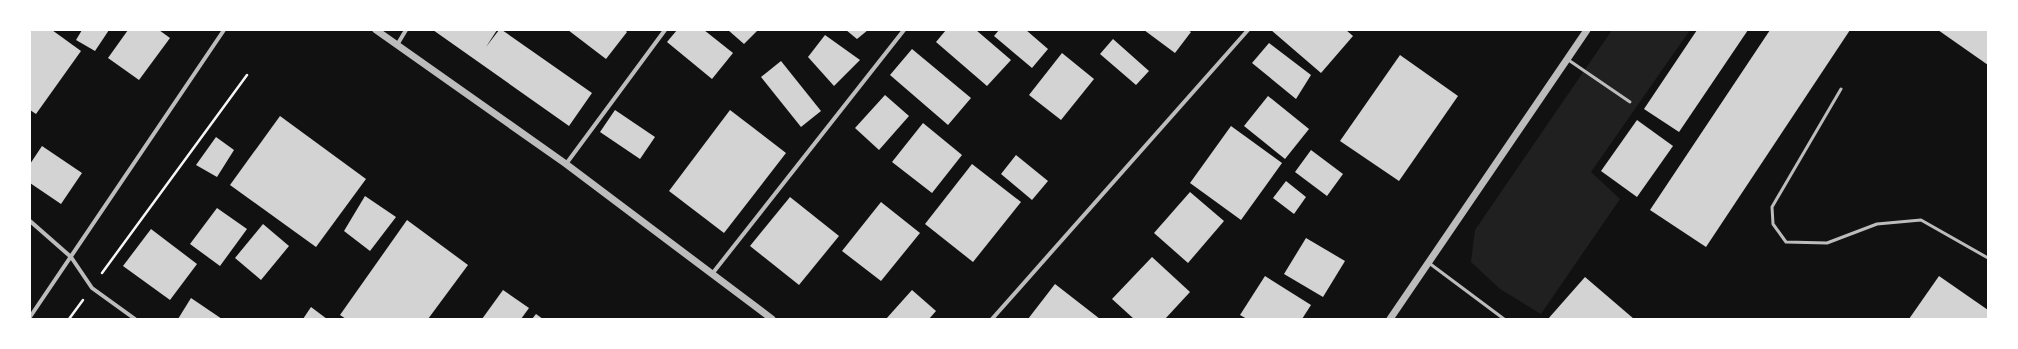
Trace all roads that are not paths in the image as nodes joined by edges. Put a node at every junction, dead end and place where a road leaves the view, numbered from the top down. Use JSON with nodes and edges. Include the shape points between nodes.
{"nodes":[{"id":1,"x":224,"y":30,"type":"edge"},
{"id":2,"x":376,"y":30,"type":"edge"},
{"id":3,"x":406,"y":30,"type":"edge"},
{"id":4,"x":665,"y":30,"type":"edge"},
{"id":5,"x":904,"y":30,"type":"edge"},
{"id":6,"x":1248,"y":30,"type":"edge"},
{"id":7,"x":1587,"y":30,"type":"edge"},
{"id":8,"x":397,"y":45,"type":"junction"},
{"id":9,"x":1568,"y":59,"type":"junction"},
{"id":10,"x":1842,"y":89,"type":"dead end"},
{"id":11,"x":1630,"y":102,"type":"dead end"},
{"id":12,"x":566,"y":164,"type":"junction"},
{"id":13,"x":30,"y":221,"type":"edge"},
{"id":14,"x":71,"y":257,"type":"junction"},
{"id":15,"x":1988,"y":258,"type":"edge"},
{"id":16,"x":1429,"y":263,"type":"junction"},
{"id":17,"x":712,"y":274,"type":"junction"},
{"id":18,"x":30,"y":317,"type":"edge"},
{"id":19,"x":135,"y":319,"type":"edge"},
{"id":20,"x":772,"y":319,"type":"edge"},
{"id":21,"x":992,"y":319,"type":"edge"},
{"id":22,"x":1390,"y":319,"type":"edge"},
{"id":23,"x":1504,"y":319,"type":"edge"}],
"edges":[{"from":1,"to":14,"type":"street"},
{"from":2,"to":8,"type":"street"},
{"from":3,"to":8,"type":"street"},
{"from":4,"to":12,"type":"street"},
{"from":5,"to":17,"type":"street"},
{"from":6,"to":21,"type":"street"},
{"from":7,"to":9,"type":"street"},
{"from":8,"to":12,"type":"street"},
{"from":9,"to":11,"type":"lane"},
{"from":9,"to":16,"type":"street"},
{"from":10,"to":15,"type":"lane","via":[[1772,206],[1773,224],[1786,242],[1827,243],[1877,224],[1920,220]]},
{"from":12,"to":17,"type":"street"},
{"from":13,"to":14,"type":"street"},
{"from":14,"to":18,"type":"street"},
{"from":14,"to":19,"type":"street","via":[[92,288]]},
{"from":16,"to":22,"type":"street"},
{"from":16,"to":23,"type":"lane"},
{"from":17,"to":20,"type":"street"}]}
